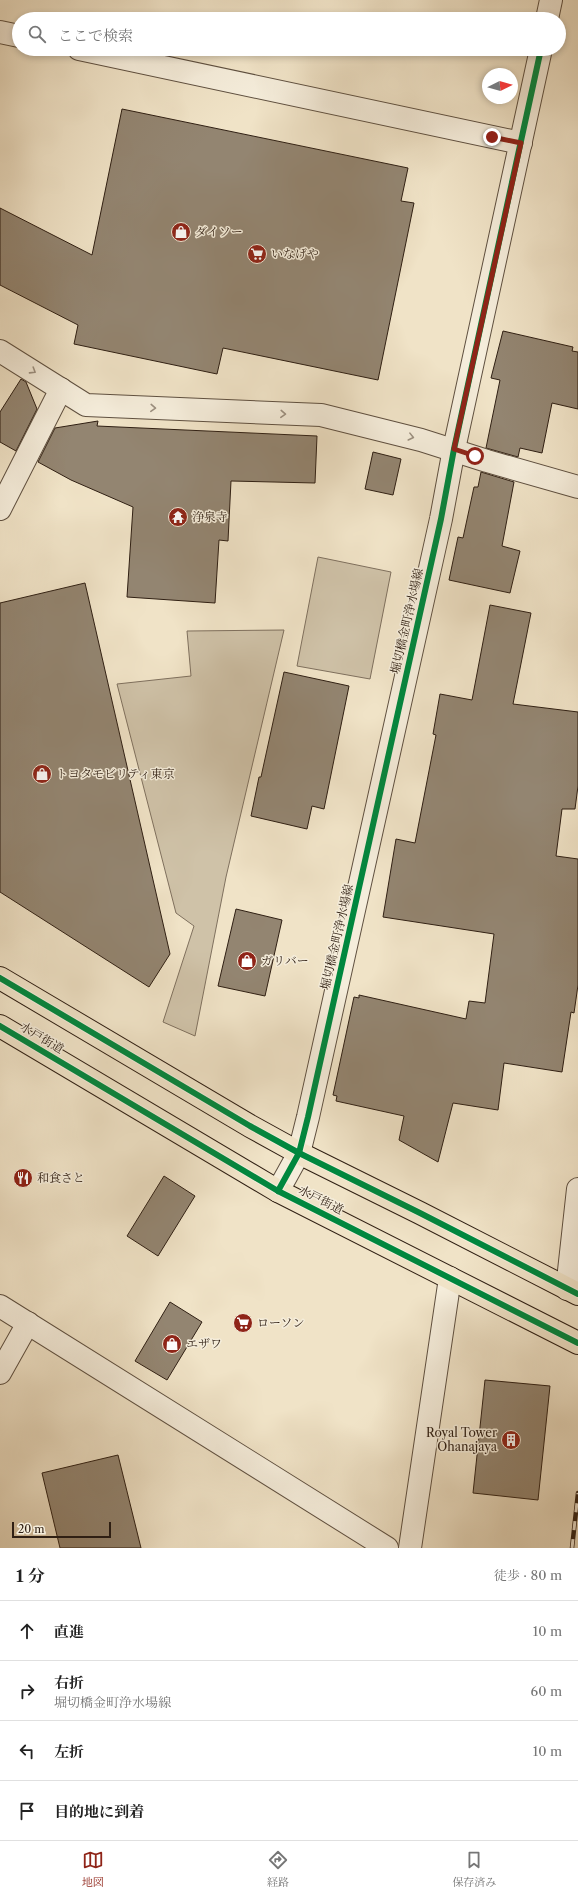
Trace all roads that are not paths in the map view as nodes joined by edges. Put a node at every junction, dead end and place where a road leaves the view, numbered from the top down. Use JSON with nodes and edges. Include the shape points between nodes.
{"nodes":[{"id":1,"x":551,"y":0,"type":"edge"},
{"id":2,"x":548,"y":12,"type":"edge"},
{"id":3,"x":0,"y":32,"type":"edge"},
{"id":4,"x":12,"y":35,"type":"edge"},
{"id":5,"x":112,"y":56,"type":"edge"},
{"id":6,"x":540,"y":56,"type":"edge"},
{"id":7,"x":521,"y":143,"type":"junction"},
{"id":8,"x":0,"y":351,"type":"edge"},
{"id":9,"x":61,"y":389,"type":"junction"},
{"id":10,"x":454,"y":449,"type":"junction"},
{"id":11,"x":578,"y":487,"type":"edge"},
{"id":12,"x":0,"y":509,"type":"edge"},
{"id":13,"x":0,"y":978,"type":"edge"},
{"id":14,"x":0,"y":1026,"type":"edge"},
{"id":15,"x":299,"y":1153,"type":"junction"},
{"id":16,"x":578,"y":1189,"type":"edge"},
{"id":17,"x":278,"y":1191,"type":"junction"},
{"id":18,"x":450,"y":1278,"type":"junction"},
{"id":19,"x":572,"y":1292,"type":"edge"},
{"id":20,"x":0,"y":1306,"type":"edge"},
{"id":21,"x":28,"y":1323,"type":"junction"},
{"id":22,"x":578,"y":1343,"type":"edge"},
{"id":23,"x":0,"y":1373,"type":"edge"},
{"id":24,"x":387,"y":1548,"type":"edge"},
{"id":25,"x":410,"y":1548,"type":"edge"}],
"edges":[{"from":1,"to":2,"type":"street"},
{"from":3,"to":4,"type":"street"},
{"from":5,"to":7,"type":"street"},
{"from":6,"to":7,"type":"street","name":"堀切橋金町浄水場線"},
{"from":7,"to":10,"type":"street","name":"堀切橋金町浄水場線"},
{"from":8,"to":9,"type":"street","one_way":true},
{"from":9,"to":10,"type":"street","one_way":true,"via":[[86,405],[321,415]]},
{"from":9,"to":12,"type":"street"},
{"from":10,"to":11,"type":"street"},
{"from":10,"to":15,"type":"street","name":"堀切橋金町浄水場線","via":[[440,527]]},
{"from":13,"to":15,"type":"highway"},
{"from":14,"to":17,"type":"highway","name":"水戸街道"},
{"from":15,"to":17,"type":"street","name":"堀切橋金町浄水場線"},
{"from":15,"to":19,"type":"highway"},
{"from":16,"to":19,"type":"street"},
{"from":17,"to":18,"type":"highway","name":"水戸街道"},
{"from":18,"to":22,"type":"highway","name":"水戸街道"},
{"from":18,"to":25,"type":"street"},
{"from":20,"to":21,"type":"street"},
{"from":21,"to":23,"type":"street"},
{"from":21,"to":24,"type":"street"}]}
